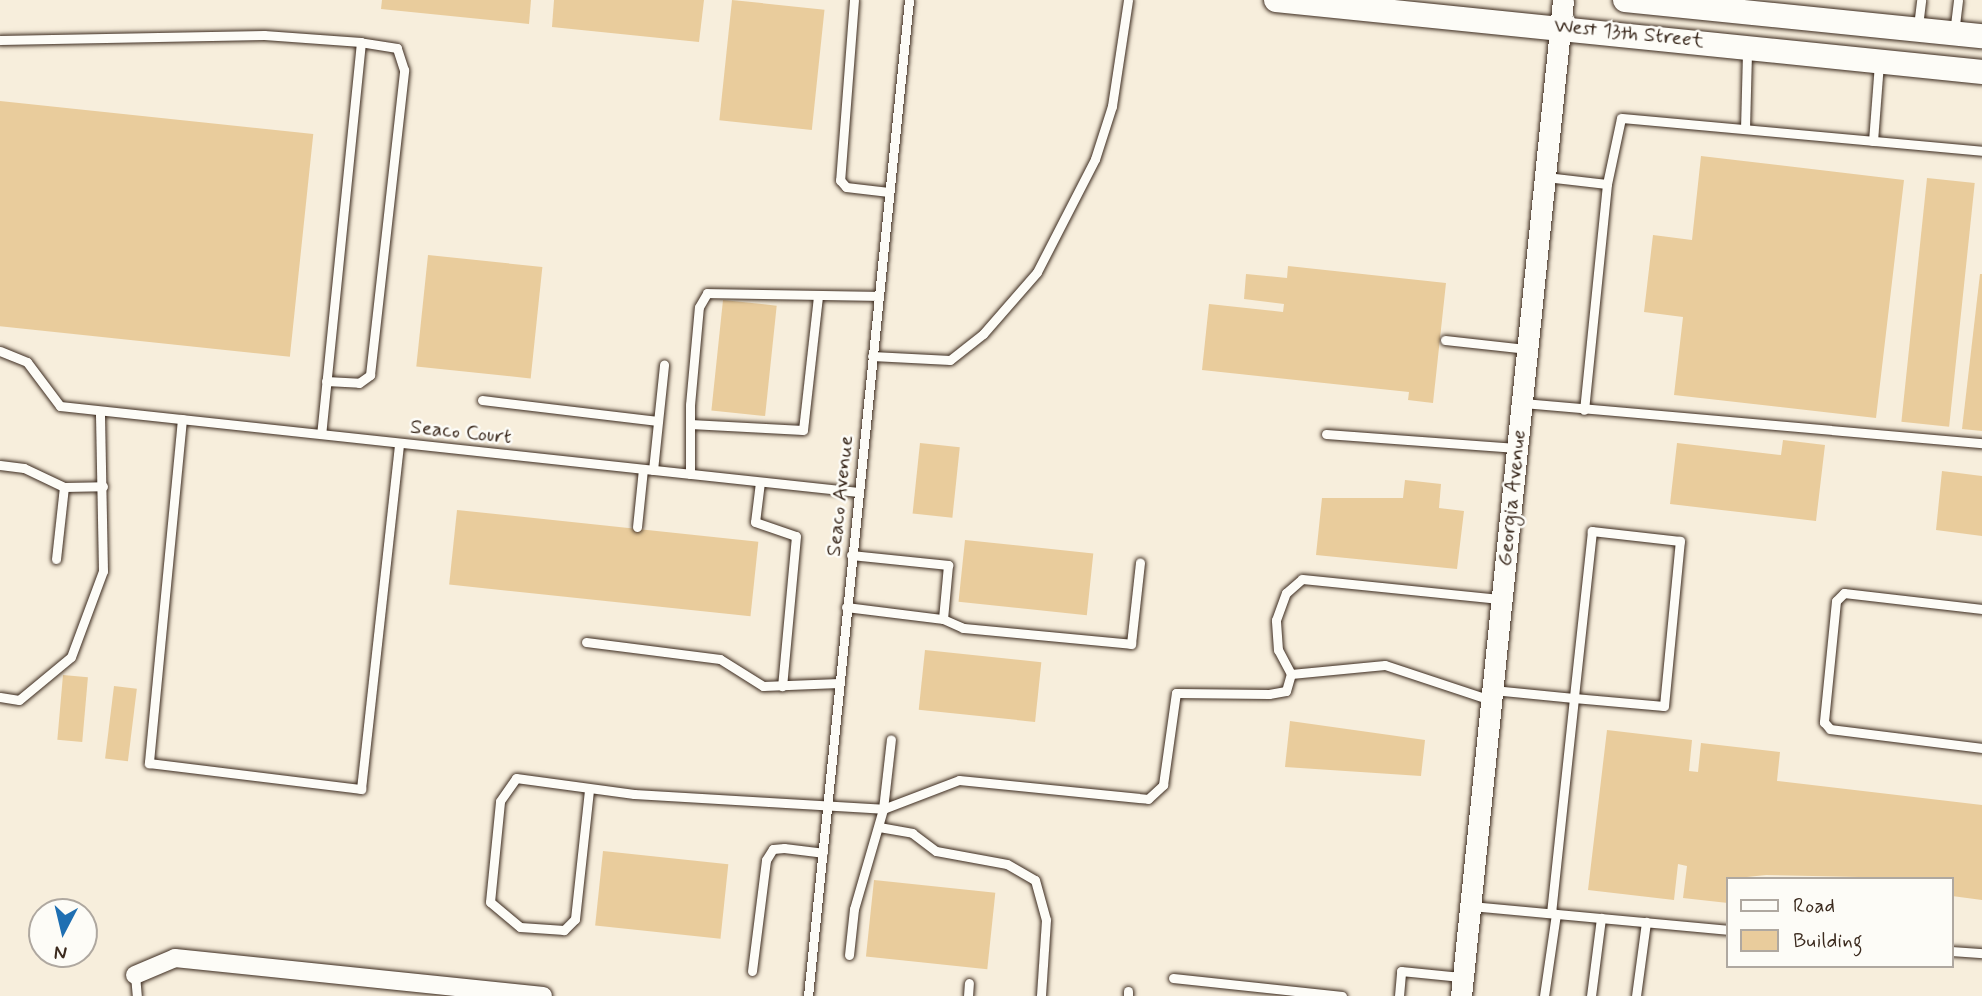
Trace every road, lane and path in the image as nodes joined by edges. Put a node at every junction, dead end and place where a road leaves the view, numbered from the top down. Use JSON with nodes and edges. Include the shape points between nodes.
{"nodes":[{"id":1,"x":854,"y":0,"type":"edge"},
{"id":2,"x":909,"y":0,"type":"edge"},
{"id":3,"x":1128,"y":0,"type":"edge"},
{"id":4,"x":1276,"y":0,"type":"edge"},
{"id":5,"x":1625,"y":0,"type":"edge"},
{"id":6,"x":1921,"y":0,"type":"edge"},
{"id":7,"x":1958,"y":0,"type":"edge"},
{"id":8,"x":1776,"y":8,"type":"edge"},
{"id":9,"x":1561,"y":12,"type":"edge"},
{"id":10,"x":1917,"y":30,"type":"junction"},
{"id":11,"x":1954,"y":34,"type":"junction"},
{"id":12,"x":1982,"y":36,"type":"edge"},
{"id":13,"x":0,"y":40,"type":"edge"},
{"id":14,"x":361,"y":42,"type":"junction"},
{"id":15,"x":1747,"y":46,"type":"junction"},
{"id":16,"x":1880,"y":61,"type":"junction"},
{"id":17,"x":1982,"y":72,"type":"edge"},
{"id":18,"x":1745,"y":129,"type":"junction"},
{"id":19,"x":1873,"y":141,"type":"junction"},
{"id":20,"x":1982,"y":151,"type":"edge"},
{"id":21,"x":1545,"y":177,"type":"junction"},
{"id":22,"x":1607,"y":184,"type":"junction"},
{"id":23,"x":889,"y":192,"type":"junction"},
{"id":24,"x":818,"y":296,"type":"junction"},
{"id":25,"x":878,"y":296,"type":"junction"},
{"id":26,"x":1445,"y":340,"type":"dead end"},
{"id":27,"x":1526,"y":349,"type":"junction"},
{"id":28,"x":0,"y":351,"type":"edge"},
{"id":29,"x":872,"y":356,"type":"junction"},
{"id":30,"x":664,"y":365,"type":"dead end"},
{"id":31,"x":326,"y":381,"type":"junction"},
{"id":32,"x":482,"y":400,"type":"dead end"},
{"id":33,"x":1522,"y":403,"type":"junction"},
{"id":34,"x":1584,"y":410,"type":"junction"},
{"id":35,"x":100,"y":411,"type":"junction"},
{"id":36,"x":182,"y":419,"type":"junction"},
{"id":37,"x":658,"y":421,"type":"junction"},
{"id":38,"x":690,"y":424,"type":"junction"},
{"id":39,"x":321,"y":434,"type":"junction"},
{"id":40,"x":1326,"y":434,"type":"dead end"},
{"id":41,"x":399,"y":443,"type":"junction"},
{"id":42,"x":1982,"y":443,"type":"edge"},
{"id":43,"x":1518,"y":448,"type":"junction"},
{"id":44,"x":0,"y":465,"type":"edge"},
{"id":45,"x":648,"y":470,"type":"junction"},
{"id":46,"x":690,"y":474,"type":"junction"},
{"id":47,"x":760,"y":482,"type":"junction"},
{"id":48,"x":103,"y":486,"type":"junction"},
{"id":49,"x":64,"y":487,"type":"junction"},
{"id":50,"x":858,"y":492,"type":"junction"},
{"id":51,"x":637,"y":527,"type":"dead end"},
{"id":52,"x":851,"y":555,"type":"junction"},
{"id":53,"x":56,"y":559,"type":"dead end"},
{"id":54,"x":1140,"y":562,"type":"dead end"},
{"id":55,"x":1502,"y":599,"type":"junction"},
{"id":56,"x":846,"y":607,"type":"junction"},
{"id":57,"x":1982,"y":609,"type":"edge"},
{"id":58,"x":943,"y":619,"type":"junction"},
{"id":59,"x":586,"y":642,"type":"dead end"},
{"id":60,"x":1291,"y":674,"type":"junction"},
{"id":61,"x":839,"y":683,"type":"junction"},
{"id":62,"x":782,"y":685,"type":"junction"},
{"id":63,"x":1492,"y":695,"type":"junction"},
{"id":64,"x":0,"y":697,"type":"edge"},
{"id":65,"x":1574,"y":698,"type":"junction"},
{"id":66,"x":891,"y":739,"type":"dead end"},
{"id":67,"x":1982,"y":748,"type":"edge"},
{"id":68,"x":589,"y":790,"type":"junction"},
{"id":69,"x":827,"y":803,"type":"junction"},
{"id":70,"x":883,"y":809,"type":"junction"},
{"id":71,"x":879,"y":827,"type":"junction"},
{"id":72,"x":823,"y":853,"type":"junction"},
{"id":73,"x":1470,"y":906,"type":"junction"},
{"id":74,"x":1553,"y":913,"type":"junction"},
{"id":75,"x":1601,"y":918,"type":"junction"},
{"id":76,"x":1646,"y":922,"type":"junction"},
{"id":77,"x":1727,"y":930,"type":"edge"},
{"id":78,"x":1954,"y":951,"type":"edge"},
{"id":79,"x":1982,"y":953,"type":"edge"},
{"id":80,"x":849,"y":955,"type":"dead end"},
{"id":81,"x":752,"y":971,"type":"dead end"},
{"id":82,"x":135,"y":975,"type":"joint"},
{"id":83,"x":1173,"y":978,"type":"dead end"},
{"id":84,"x":969,"y":983,"type":"dead end"},
{"id":85,"x":1462,"y":986,"type":"edge"},
{"id":86,"x":407,"y":989,"type":"edge"},
{"id":87,"x":1248,"y":991,"type":"edge"},
{"id":88,"x":137,"y":996,"type":"edge"},
{"id":89,"x":543,"y":996,"type":"edge"},
{"id":90,"x":808,"y":996,"type":"edge"},
{"id":91,"x":968,"y":996,"type":"edge"},
{"id":92,"x":1041,"y":996,"type":"edge"},
{"id":93,"x":1342,"y":996,"type":"edge"},
{"id":94,"x":1399,"y":996,"type":"edge"},
{"id":95,"x":1544,"y":996,"type":"edge"},
{"id":96,"x":1591,"y":996,"type":"edge"},
{"id":97,"x":1636,"y":996,"type":"edge"}],
"edges":[{"from":1,"to":23,"type":"lane","via":[[840,180],[846,187]]},
{"from":2,"to":23,"type":"lane","name":"Seaco Avenue"},
{"from":3,"to":29,"type":"lane","via":[[1112,106],[1096,159],[1037,272],[982,334],[950,360]]},
{"from":4,"to":9,"type":"main road","name":"West 13th Street"},
{"from":5,"to":8,"type":"main road","name":"West 13th Street"},
{"from":6,"to":10,"type":"lane"},
{"from":7,"to":11,"type":"lane"},
{"from":8,"to":10,"type":"main road","name":"West 13th Street"},
{"from":9,"to":15,"type":"main road","name":"West 13th Street"},
{"from":9,"to":21,"type":"street","name":"Georgia Avenue"},
{"from":10,"to":11,"type":"main road","name":"West 13th Street"},
{"from":11,"to":12,"type":"main road","name":"West 13th Street"},
{"from":13,"to":14,"type":"lane","via":[[264,36]]},
{"from":14,"to":31,"type":"lane"},
{"from":14,"to":31,"type":"lane","via":[[397,48],[404,70],[370,375],[359,383]]},
{"from":15,"to":16,"type":"main road","name":"West 13th Street"},
{"from":15,"to":18,"type":"lane"},
{"from":16,"to":17,"type":"main road","name":"West 13th Street"},
{"from":16,"to":19,"type":"lane"},
{"from":18,"to":19,"type":"lane"},
{"from":18,"to":22,"type":"lane","via":[[1622,118]]},
{"from":19,"to":20,"type":"lane"},
{"from":21,"to":22,"type":"lane"},
{"from":21,"to":27,"type":"street","name":"Georgia Avenue"},
{"from":22,"to":34,"type":"lane"},
{"from":23,"to":25,"type":"lane","name":"Seaco Avenue"},
{"from":24,"to":25,"type":"lane"},
{"from":24,"to":38,"type":"lane","via":[[707,293],[699,307]]},
{"from":24,"to":38,"type":"lane","via":[[803,430]]},
{"from":25,"to":29,"type":"lane","name":"Seaco Avenue"},
{"from":26,"to":27,"type":"lane"},
{"from":27,"to":33,"type":"street","name":"Georgia Avenue"},
{"from":28,"to":35,"type":"lane","name":"Seaco Court","via":[[27,362],[60,406]]},
{"from":29,"to":50,"type":"lane","name":"Seaco Avenue"},
{"from":30,"to":37,"type":"lane"},
{"from":31,"to":39,"type":"lane"},
{"from":32,"to":37,"type":"lane"},
{"from":33,"to":34,"type":"lane"},
{"from":33,"to":43,"type":"street","name":"Georgia Avenue"},
{"from":34,"to":42,"type":"lane"},
{"from":35,"to":36,"type":"lane","name":"Seaco Court"},
{"from":35,"to":48,"type":"lane"},
{"from":36,"to":39,"type":"lane","name":"Seaco Court"},
{"from":36,"to":41,"type":"lane","via":[[149,763],[362,789]]},
{"from":37,"to":45,"type":"lane"},
{"from":38,"to":46,"type":"lane"},
{"from":39,"to":41,"type":"lane","name":"Seaco Court"},
{"from":40,"to":43,"type":"lane"},
{"from":41,"to":45,"type":"lane","name":"Seaco Court"},
{"from":43,"to":55,"type":"street","name":"Georgia Avenue"},
{"from":44,"to":49,"type":"lane","via":[[24,468]]},
{"from":45,"to":46,"type":"lane","name":"Seaco Court"},
{"from":45,"to":51,"type":"lane"},
{"from":46,"to":47,"type":"lane","name":"Seaco Court"},
{"from":47,"to":50,"type":"lane","name":"Seaco Court"},
{"from":47,"to":62,"type":"lane","via":[[755,522],[796,536]]},
{"from":48,"to":49,"type":"lane"},
{"from":48,"to":64,"type":"lane","via":[[103,571],[71,657],[19,700]]},
{"from":49,"to":53,"type":"lane"},
{"from":50,"to":52,"type":"lane","name":"Seaco Avenue"},
{"from":52,"to":56,"type":"lane","name":"Seaco Avenue"},
{"from":52,"to":58,"type":"lane","via":[[948,565]]},
{"from":54,"to":58,"type":"lane","via":[[1130,643],[963,628]]},
{"from":55,"to":60,"type":"lane","via":[[1301,579],[1286,593],[1276,620],[1279,650]]},
{"from":55,"to":63,"type":"street","name":"Georgia Avenue"},
{"from":56,"to":58,"type":"lane"},
{"from":56,"to":61,"type":"lane","name":"Seaco Avenue"},
{"from":57,"to":67,"type":"lane","via":[[1844,593],[1836,601],[1824,722],[1830,729]]},
{"from":59,"to":62,"type":"lane","via":[[720,659],[754,683]]},
{"from":60,"to":63,"type":"lane","via":[[1385,665]]},
{"from":60,"to":70,"type":"lane","via":[[1286,691],[1269,694],[1176,693],[1163,785],[1148,799],[959,780]]},
{"from":61,"to":62,"type":"lane"},
{"from":61,"to":69,"type":"lane","name":"Seaco Avenue"},
{"from":63,"to":65,"type":"lane"},
{"from":63,"to":73,"type":"street","name":"Georgia Avenue"},
{"from":65,"to":65,"type":"lane","via":[[1664,706],[1680,541],[1592,531]]},
{"from":65,"to":74,"type":"lane"},
{"from":66,"to":70,"type":"lane"},
{"from":68,"to":68,"type":"lane","via":[[516,778],[506,784],[490,902],[520,928],[564,930],[575,919]]},
{"from":68,"to":69,"type":"lane"},
{"from":69,"to":70,"type":"lane"},
{"from":69,"to":72,"type":"lane","name":"Seaco Avenue"},
{"from":70,"to":71,"type":"lane"},
{"from":71,"to":80,"type":"lane","via":[[854,909]]},
{"from":71,"to":92,"type":"lane","via":[[912,834],[936,851],[1018,868],[1035,880],[1046,920]]},
{"from":72,"to":81,"type":"lane","via":[[773,849],[766,860]]},
{"from":72,"to":90,"type":"lane","name":"Seaco Avenue"},
{"from":73,"to":74,"type":"lane"},
{"from":73,"to":85,"type":"street","name":"Georgia Avenue"},
{"from":74,"to":75,"type":"lane"},
{"from":74,"to":95,"type":"lane"},
{"from":75,"to":76,"type":"lane"},
{"from":75,"to":96,"type":"lane"},
{"from":76,"to":77,"type":"lane"},
{"from":76,"to":97,"type":"lane"},
{"from":78,"to":79,"type":"lane"},
{"from":82,"to":86,"type":"street","via":[[175,958]]},
{"from":82,"to":88,"type":"lane"},
{"from":83,"to":87,"type":"lane"},
{"from":84,"to":91,"type":"lane"},
{"from":85,"to":94,"type":"lane","via":[[1401,971]]},
{"from":86,"to":89,"type":"street"},
{"from":87,"to":93,"type":"lane"}]}
